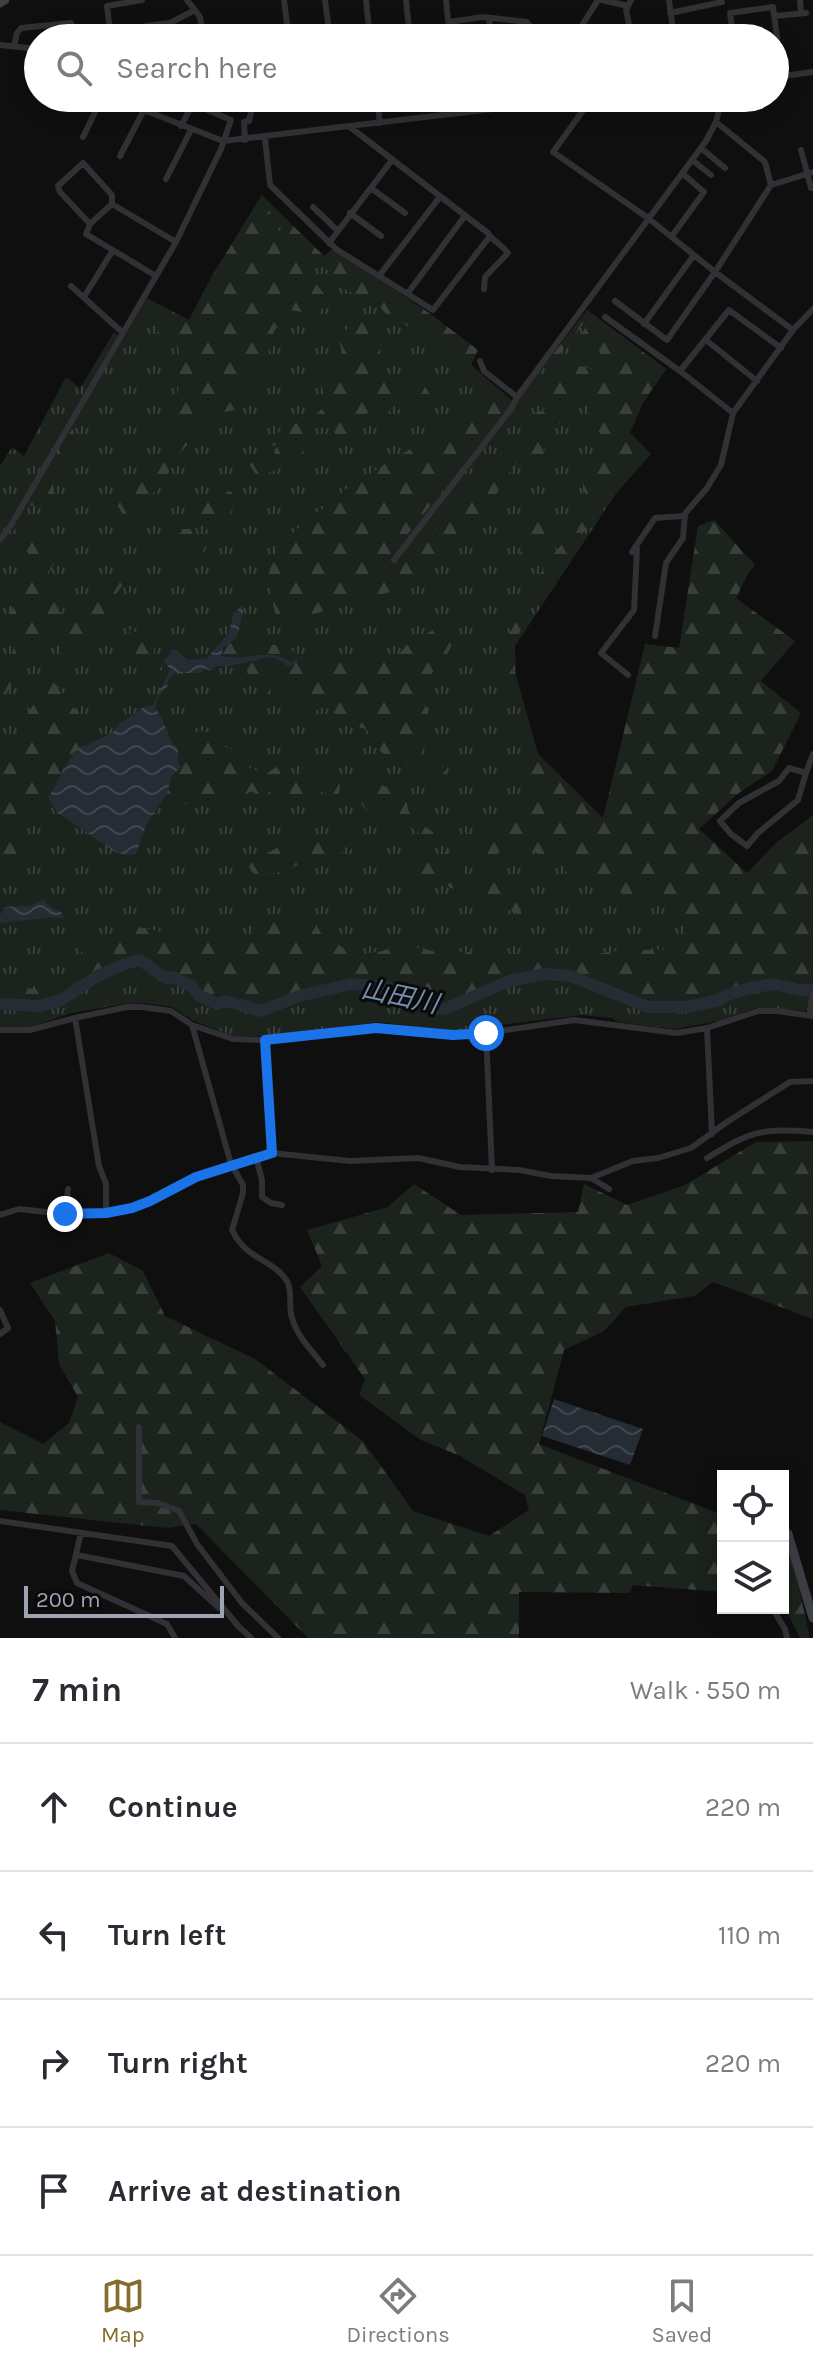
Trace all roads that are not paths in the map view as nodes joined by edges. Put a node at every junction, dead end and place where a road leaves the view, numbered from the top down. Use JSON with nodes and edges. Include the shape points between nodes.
{"nodes":[{"id":1,"x":142,"y":0,"type":"edge"},
{"id":2,"x":187,"y":0,"type":"edge"},
{"id":3,"x":284,"y":0,"type":"edge"},
{"id":4,"x":325,"y":0,"type":"edge"},
{"id":5,"x":366,"y":0,"type":"edge"},
{"id":6,"x":406,"y":0,"type":"edge"},
{"id":7,"x":446,"y":0,"type":"edge"},
{"id":8,"x":600,"y":0,"type":"edge"},
{"id":9,"x":669,"y":0,"type":"edge"},
{"id":10,"x":800,"y":0,"type":"edge"},
{"id":11,"x":722,"y":2,"type":"dead end"},
{"id":12,"x":115,"y":3,"type":"edge"},
{"id":13,"x":630,"y":3,"type":"edge"},
{"id":14,"x":195,"y":10,"type":"junction"},
{"id":15,"x":670,"y":13,"type":"junction"},
{"id":16,"x":775,"y":16,"type":"junction"},
{"id":17,"x":489,"y":18,"type":"junction"},
{"id":18,"x":449,"y":22,"type":"joint"},
{"id":19,"x":71,"y":23,"type":"dead end"},
{"id":20,"x":61,"y":24,"type":"edge"},
{"id":21,"x":109,"y":24,"type":"edge"},
{"id":22,"x":157,"y":24,"type":"edge"},
{"id":23,"x":201,"y":24,"type":"edge"},
{"id":24,"x":287,"y":24,"type":"edge"},
{"id":25,"x":328,"y":24,"type":"edge"},
{"id":26,"x":369,"y":24,"type":"edge"},
{"id":27,"x":409,"y":24,"type":"edge"},
{"id":28,"x":490,"y":24,"type":"edge"},
{"id":29,"x":528,"y":24,"type":"edge"},
{"id":30,"x":584,"y":24,"type":"edge"},
{"id":31,"x":629,"y":24,"type":"edge"},
{"id":32,"x":671,"y":24,"type":"edge"},
{"id":33,"x":732,"y":24,"type":"edge"},
{"id":34,"x":776,"y":24,"type":"edge"},
{"id":35,"x":24,"y":28,"type":"edge"},
{"id":36,"x":0,"y":45,"type":"edge"},
{"id":37,"x":14,"y":46,"type":"junction"},
{"id":38,"x":24,"y":47,"type":"edge"},
{"id":39,"x":813,"y":72,"type":"edge"},
{"id":40,"x":789,"y":75,"type":"edge"},
{"id":41,"x":95,"y":112,"type":"edge"},
{"id":42,"x":143,"y":112,"type":"edge"},
{"id":43,"x":149,"y":112,"type":"edge"},
{"id":44,"x":188,"y":112,"type":"edge"},
{"id":45,"x":212,"y":112,"type":"edge"},
{"id":46,"x":251,"y":112,"type":"edge"},
{"id":47,"x":380,"y":112,"type":"edge"},
{"id":48,"x":466,"y":112,"type":"edge"},
{"id":49,"x":580,"y":112,"type":"edge"},
{"id":50,"x":718,"y":112,"type":"edge"},
{"id":51,"x":457,"y":113,"type":"joint"},
{"id":52,"x":716,"y":122,"type":"junction"},
{"id":53,"x":380,"y":123,"type":"junction"},
{"id":54,"x":181,"y":126,"type":"junction"},
{"id":55,"x":350,"y":127,"type":"junction"},
{"id":56,"x":191,"y":130,"type":"junction"},
{"id":57,"x":83,"y":137,"type":"dead end"},
{"id":58,"x":265,"y":138,"type":"junction"},
{"id":59,"x":245,"y":140,"type":"junction"},
{"id":60,"x":223,"y":141,"type":"junction"},
{"id":61,"x":701,"y":148,"type":"junction"},
{"id":62,"x":801,"y":150,"type":"dead end"},
{"id":63,"x":120,"y":156,"type":"dead end"},
{"id":64,"x":392,"y":160,"type":"junction"},
{"id":65,"x":692,"y":160,"type":"junction"},
{"id":66,"x":725,"y":168,"type":"dead end"},
{"id":67,"x":682,"y":173,"type":"junction"},
{"id":68,"x":810,"y":173,"type":"edge"},
{"id":69,"x":711,"y":175,"type":"dead end"},
{"id":70,"x":166,"y":179,"type":"dead end"},
{"id":71,"x":771,"y":185,"type":"junction"},
{"id":72,"x":371,"y":188,"type":"junction"},
{"id":73,"x":811,"y":188,"type":"dead end"},
{"id":74,"x":439,"y":198,"type":"junction"},
{"id":75,"x":112,"y":204,"type":"junction"},
{"id":76,"x":313,"y":207,"type":"dead end"},
{"id":77,"x":350,"y":213,"type":"junction"},
{"id":78,"x":405,"y":213,"type":"dead end"},
{"id":79,"x":464,"y":217,"type":"junction"},
{"id":80,"x":648,"y":218,"type":"junction"},
{"id":81,"x":90,"y":224,"type":"junction"},
{"id":82,"x":338,"y":231,"type":"junction"},
{"id":83,"x":381,"y":236,"type":"dead end"},
{"id":84,"x":490,"y":236,"type":"junction"},
{"id":85,"x":672,"y":236,"type":"junction"},
{"id":86,"x":176,"y":242,"type":"junction"},
{"id":87,"x":329,"y":243,"type":"junction"},
{"id":88,"x":113,"y":250,"type":"junction"},
{"id":89,"x":694,"y":255,"type":"junction"},
{"id":90,"x":715,"y":272,"type":"junction"},
{"id":91,"x":156,"y":276,"type":"junction"},
{"id":92,"x":379,"y":276,"type":"junction"},
{"id":93,"x":71,"y":286,"type":"dead end"},
{"id":94,"x":484,"y":289,"type":"dead end"},
{"id":95,"x":408,"y":293,"type":"junction"},
{"id":96,"x":84,"y":297,"type":"junction"},
{"id":97,"x":615,"y":301,"type":"dead end"},
{"id":98,"x":813,"y":309,"type":"edge"},
{"id":99,"x":605,"y":317,"type":"dead end"},
{"id":100,"x":810,"y":318,"type":"edge"},
{"id":101,"x":644,"y":324,"type":"junction"},
{"id":102,"x":793,"y":330,"type":"junction"},
{"id":103,"x":123,"y":333,"type":"junction"},
{"id":104,"x":706,"y":340,"type":"junction"},
{"id":105,"x":781,"y":348,"type":"junction"},
{"id":106,"x":480,"y":361,"type":"dead end"},
{"id":107,"x":680,"y":371,"type":"junction"},
{"id":108,"x":757,"y":381,"type":"junction"},
{"id":109,"x":517,"y":397,"type":"junction"},
{"id":110,"x":733,"y":413,"type":"junction"},
{"id":111,"x":685,"y":514,"type":"junction"},
{"id":112,"x":0,"y":540,"type":"edge"},
{"id":113,"x":637,"y":545,"type":"junction"},
{"id":114,"x":632,"y":552,"type":"dead end"},
{"id":115,"x":394,"y":560,"type":"dead end"},
{"id":116,"x":655,"y":636,"type":"dead end"},
{"id":117,"x":628,"y":675,"type":"dead end"},
{"id":118,"x":813,"y":754,"type":"edge"},
{"id":119,"x":806,"y":773,"type":"junction"},
{"id":120,"x":813,"y":994,"type":"edge"},
{"id":121,"x":812,"y":1015,"type":"edge"},
{"id":122,"x":75,"y":1018,"type":"junction"},
{"id":123,"x":192,"y":1025,"type":"junction"},
{"id":124,"x":707,"y":1028,"type":"junction"},
{"id":125,"x":0,"y":1030,"type":"edge"},
{"id":126,"x":486,"y":1033,"type":"junction"},
{"id":127,"x":265,"y":1040,"type":"junction"},
{"id":128,"x":813,"y":1081,"type":"edge"},
{"id":129,"x":813,"y":1132,"type":"edge"},
{"id":130,"x":712,"y":1134,"type":"junction"},
{"id":131,"x":272,"y":1153,"type":"junction"},
{"id":132,"x":256,"y":1157,"type":"junction"},
{"id":133,"x":707,"y":1158,"type":"dead end"},
{"id":134,"x":231,"y":1164,"type":"junction"},
{"id":135,"x":492,"y":1170,"type":"junction"},
{"id":136,"x":591,"y":1178,"type":"junction"},
{"id":137,"x":68,"y":1189,"type":"dead end"},
{"id":138,"x":609,"y":1189,"type":"dead end"},
{"id":139,"x":282,"y":1205,"type":"dead end"},
{"id":140,"x":106,"y":1213,"type":"junction"},
{"id":141,"x":65,"y":1214,"type":"junction"},
{"id":142,"x":0,"y":1215,"type":"edge"},
{"id":143,"x":0,"y":1310,"type":"edge"},
{"id":144,"x":0,"y":1334,"type":"edge"},
{"id":145,"x":323,"y":1365,"type":"dead end"},
{"id":146,"x":139,"y":1427,"type":"dead end"},
{"id":147,"x":0,"y":1521,"type":"edge"},
{"id":148,"x":81,"y":1533,"type":"junction"},
{"id":149,"x":789,"y":1542,"type":"edge"},
{"id":150,"x":77,"y":1555,"type":"junction"},
{"id":151,"x":776,"y":1614,"type":"edge"},
{"id":152,"x":813,"y":1618,"type":"edge"},
{"id":153,"x":239,"y":1627,"type":"junction"},
{"id":154,"x":175,"y":1638,"type":"edge"},
{"id":155,"x":251,"y":1638,"type":"edge"},
{"id":156,"x":278,"y":1638,"type":"edge"},
{"id":157,"x":787,"y":1638,"type":"edge"}],
"edges":[{"from":1,"to":12,"type":"street"},
{"from":2,"to":14,"type":"street"},
{"from":3,"to":24,"type":"street"},
{"from":4,"to":25,"type":"street"},
{"from":5,"to":26,"type":"street"},
{"from":6,"to":27,"type":"street"},
{"from":7,"to":18,"type":"street"},
{"from":8,"to":13,"type":"street"},
{"from":8,"to":30,"type":"street"},
{"from":9,"to":15,"type":"street"},
{"from":10,"to":16,"type":"street","via":[[803,13]]},
{"from":11,"to":15,"type":"street"},
{"from":12,"to":21,"type":"street","via":[[107,6]]},
{"from":13,"to":31,"type":"street"},
{"from":14,"to":22,"type":"street","via":[[180,20]]},
{"from":14,"to":23,"type":"street"},
{"from":15,"to":32,"type":"street"},
{"from":16,"to":33,"type":"street","via":[[773,7],[730,13]]},
{"from":16,"to":34,"type":"street"},
{"from":17,"to":18,"type":"street"},
{"from":17,"to":28,"type":"street"},
{"from":17,"to":29,"type":"street"},
{"from":19,"to":20,"type":"street"},
{"from":35,"to":37,"type":"street"},
{"from":36,"to":37,"type":"street"},
{"from":37,"to":38,"type":"street"},
{"from":39,"to":40,"type":"street"},
{"from":41,"to":57,"type":"street"},
{"from":42,"to":63,"type":"street"},
{"from":43,"to":54,"type":"street"},
{"from":44,"to":54,"type":"street"},
{"from":45,"to":60,"type":"street","via":[[231,120]]},
{"from":46,"to":59,"type":"street","via":[[244,122]]},
{"from":47,"to":53,"type":"street"},
{"from":48,"to":51,"type":"street"},
{"from":49,"to":80,"type":"street","via":[[553,152]]},
{"from":50,"to":52,"type":"street"},
{"from":51,"to":53,"type":"street"},
{"from":52,"to":61,"type":"street"},
{"from":52,"to":71,"type":"street","via":[[765,162]]},
{"from":53,"to":55,"type":"street"},
{"from":54,"to":56,"type":"street"},
{"from":55,"to":58,"type":"street"},
{"from":55,"to":64,"type":"street"},
{"from":56,"to":60,"type":"street"},
{"from":56,"to":70,"type":"street"},
{"from":58,"to":59,"type":"street"},
{"from":58,"to":87,"type":"street","via":[[270,185]]},
{"from":59,"to":60,"type":"street"},
{"from":60,"to":86,"type":"street"},
{"from":61,"to":65,"type":"street"},
{"from":61,"to":66,"type":"street"},
{"from":62,"to":68,"type":"street"},
{"from":64,"to":72,"type":"street"},
{"from":64,"to":74,"type":"street"},
{"from":65,"to":67,"type":"street"},
{"from":65,"to":69,"type":"street"},
{"from":67,"to":80,"type":"street"},
{"from":67,"to":85,"type":"street","via":[[704,192]]},
{"from":68,"to":71,"type":"street"},
{"from":68,"to":73,"type":"street"},
{"from":71,"to":90,"type":"street"},
{"from":72,"to":77,"type":"street"},
{"from":72,"to":78,"type":"street"},
{"from":74,"to":79,"type":"street"},
{"from":74,"to":92,"type":"street"},
{"from":75,"to":81,"type":"street"},
{"from":75,"to":81,"type":"street","via":[[112,195],[83,163],[58,186]]},
{"from":75,"to":86,"type":"street"},
{"from":76,"to":82,"type":"street"},
{"from":77,"to":82,"type":"street"},
{"from":77,"to":83,"type":"street"},
{"from":79,"to":84,"type":"street"},
{"from":79,"to":95,"type":"street"},
{"from":80,"to":85,"type":"street"},
{"from":80,"to":109,"type":"street"},
{"from":81,"to":88,"type":"street","via":[[86,234]]},
{"from":82,"to":87,"type":"street"},
{"from":84,"to":94,"type":"street","via":[[508,253],[485,277]]},
{"from":84,"to":95,"type":"street","via":[[433,310]]},
{"from":85,"to":89,"type":"street"},
{"from":86,"to":91,"type":"street"},
{"from":87,"to":92,"type":"street"},
{"from":88,"to":91,"type":"street"},
{"from":88,"to":96,"type":"street"},
{"from":89,"to":90,"type":"street"},
{"from":89,"to":101,"type":"street"},
{"from":90,"to":101,"type":"street","via":[[667,340]]},
{"from":90,"to":102,"type":"street"},
{"from":91,"to":103,"type":"street"},
{"from":92,"to":95,"type":"street"},
{"from":93,"to":96,"type":"street"},
{"from":96,"to":103,"type":"street"},
{"from":97,"to":101,"type":"street"},
{"from":98,"to":100,"type":"street"},
{"from":99,"to":107,"type":"street"},
{"from":100,"to":102,"type":"street"},
{"from":102,"to":105,"type":"street"},
{"from":103,"to":112,"type":"street"},
{"from":104,"to":105,"type":"street","via":[[729,310]]},
{"from":104,"to":107,"type":"street"},
{"from":104,"to":108,"type":"street"},
{"from":105,"to":108,"type":"street"},
{"from":106,"to":109,"type":"street","via":[[484,371]]},
{"from":107,"to":110,"type":"street"},
{"from":108,"to":110,"type":"street"},
{"from":109,"to":115,"type":"street"},
{"from":110,"to":111,"type":"street","via":[[721,465]]},
{"from":111,"to":113,"type":"street","via":[[655,518]]},
{"from":111,"to":116,"type":"street","via":[[683,538],[666,563]]},
{"from":113,"to":114,"type":"street"},
{"from":113,"to":117,"type":"street","via":[[634,610],[601,653]]},
{"from":118,"to":119,"type":"street"},
{"from":119,"to":119,"type":"street","via":[[789,768],[779,781],[739,803],[720,821],[747,846],[798,800]]},
{"from":120,"to":121,"type":"street"},
{"from":121,"to":124,"type":"street","via":[[758,1011]]},
{"from":122,"to":123,"type":"street","via":[[142,1007],[171,1011]]},
{"from":122,"to":125,"type":"street","via":[[30,1030]]},
{"from":122,"to":140,"type":"street","via":[[106,1184]]},
{"from":123,"to":127,"type":"street","via":[[233,1039]]},
{"from":123,"to":134,"type":"street"},
{"from":124,"to":126,"type":"street","via":[[666,1033],[574,1020]]},
{"from":124,"to":130,"type":"street"},
{"from":126,"to":127,"type":"street","via":[[376,1028]]},
{"from":126,"to":135,"type":"street"},
{"from":127,"to":131,"type":"street"},
{"from":128,"to":130,"type":"street","via":[[790,1082]]},
{"from":129,"to":133,"type":"street","via":[[767,1130]]},
{"from":130,"to":136,"type":"street","via":[[681,1152],[633,1161]]},
{"from":131,"to":132,"type":"street"},
{"from":131,"to":135,"type":"street","via":[[350,1161],[418,1158]]},
{"from":132,"to":134,"type":"street"},
{"from":132,"to":139,"type":"street","via":[[262,1197]]},
{"from":134,"to":140,"type":"street","via":[[140,1205]]},
{"from":134,"to":145,"type":"street","via":[[243,1185],[232,1230],[248,1253],[286,1280],[293,1323]]},
{"from":135,"to":136,"type":"street"},
{"from":136,"to":138,"type":"street"},
{"from":137,"to":141,"type":"street"},
{"from":140,"to":141,"type":"street"},
{"from":141,"to":142,"type":"street","via":[[19,1209]]},
{"from":143,"to":144,"type":"street","via":[[8,1328]]},
{"from":146,"to":156,"type":"street","via":[[139,1502],[179,1511],[242,1603]]},
{"from":147,"to":148,"type":"street"},
{"from":148,"to":150,"type":"street"},
{"from":148,"to":153,"type":"street","via":[[172,1546]]},
{"from":149,"to":152,"type":"street"},
{"from":150,"to":153,"type":"street","via":[[184,1576]]},
{"from":150,"to":154,"type":"street","via":[[72,1571],[77,1583],[167,1624]]},
{"from":151,"to":157,"type":"street"},
{"from":153,"to":155,"type":"street"}]}
